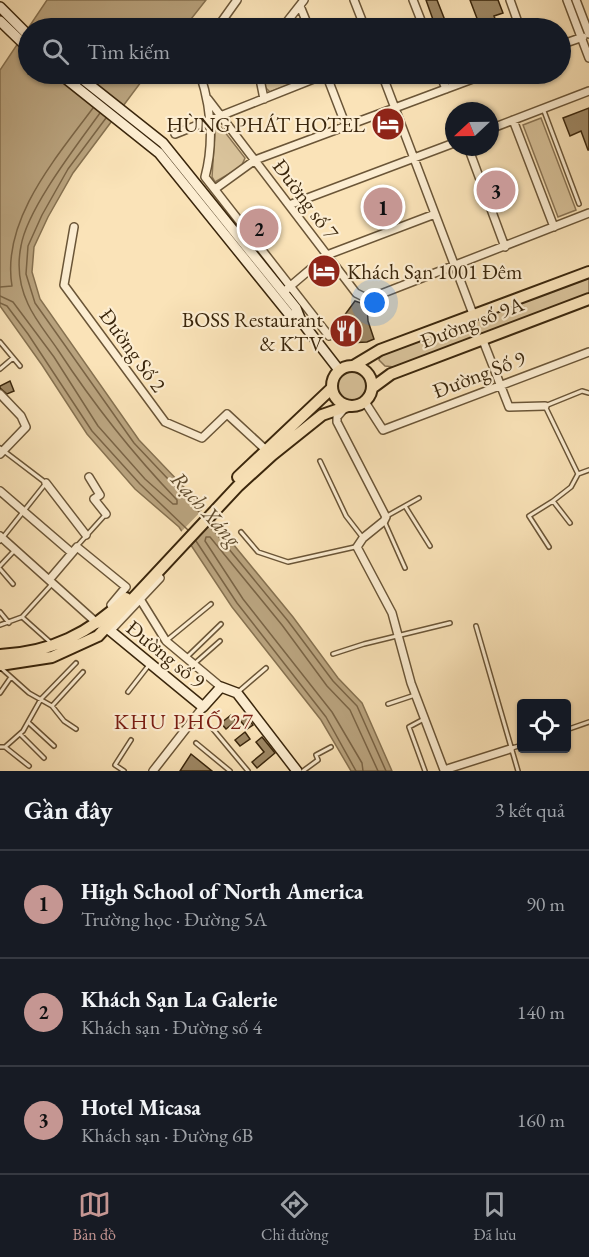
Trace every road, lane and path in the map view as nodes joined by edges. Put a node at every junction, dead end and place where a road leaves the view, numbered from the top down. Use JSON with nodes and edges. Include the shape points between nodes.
{"nodes":[{"id":1,"x":237,"y":0,"type":"edge"},
{"id":2,"x":354,"y":0,"type":"edge"},
{"id":3,"x":413,"y":0,"type":"edge"},
{"id":4,"x":510,"y":0,"type":"edge"},
{"id":5,"x":567,"y":0,"type":"edge"},
{"id":6,"x":576,"y":0,"type":"edge"},
{"id":7,"x":302,"y":3,"type":"edge"},
{"id":8,"x":0,"y":7,"type":"edge"},
{"id":9,"x":224,"y":18,"type":"edge"},
{"id":10,"x":290,"y":18,"type":"edge"},
{"id":11,"x":306,"y":18,"type":"edge"},
{"id":12,"x":361,"y":18,"type":"edge"},
{"id":13,"x":420,"y":18,"type":"edge"},
{"id":14,"x":516,"y":18,"type":"edge"},
{"id":15,"x":0,"y":21,"type":"edge"},
{"id":16,"x":18,"y":25,"type":"edge"},
{"id":17,"x":587,"y":35,"type":"edge"},
{"id":18,"x":18,"y":38,"type":"edge"},
{"id":19,"x":571,"y":41,"type":"edge"},
{"id":20,"x":589,"y":57,"type":"edge"},
{"id":21,"x":73,"y":84,"type":"edge"},
{"id":22,"x":89,"y":84,"type":"edge"},
{"id":23,"x":203,"y":84,"type":"edge"},
{"id":24,"x":262,"y":84,"type":"edge"},
{"id":25,"x":301,"y":84,"type":"edge"},
{"id":26,"x":330,"y":84,"type":"edge"},
{"id":27,"x":386,"y":84,"type":"edge"},
{"id":28,"x":445,"y":84,"type":"edge"},
{"id":29,"x":457,"y":84,"type":"edge"},
{"id":30,"x":446,"y":88,"type":"junction"},
{"id":31,"x":589,"y":92,"type":"edge"},
{"id":32,"x":208,"y":99,"type":"junction"},
{"id":33,"x":264,"y":99,"type":"junction"},
{"id":34,"x":395,"y":108,"type":"junction"},
{"id":35,"x":543,"y":109,"type":"junction"},
{"id":36,"x":221,"y":116,"type":"junction"},
{"id":37,"x":210,"y":120,"type":"junction"},
{"id":38,"x":513,"y":120,"type":"junction"},
{"id":39,"x":499,"y":125,"type":"edge"},
{"id":40,"x":346,"y":126,"type":"junction"},
{"id":41,"x":175,"y":134,"type":"dead end"},
{"id":42,"x":445,"y":146,"type":"edge"},
{"id":43,"x":471,"y":156,"type":"edge"},
{"id":44,"x":414,"y":158,"type":"junction"},
{"id":45,"x":255,"y":160,"type":"junction"},
{"id":46,"x":215,"y":189,"type":"junction"},
{"id":47,"x":579,"y":204,"type":"dead end"},
{"id":48,"x":289,"y":205,"type":"junction"},
{"id":49,"x":589,"y":213,"type":"edge"},
{"id":50,"x":435,"y":214,"type":"junction"},
{"id":51,"x":74,"y":227,"type":"dead end"},
{"id":52,"x":554,"y":227,"type":"junction"},
{"id":53,"x":505,"y":247,"type":"junction"},
{"id":54,"x":327,"y":255,"type":"junction"},
{"id":55,"x":249,"y":258,"type":"junction"},
{"id":56,"x":454,"y":266,"type":"junction"},
{"id":57,"x":589,"y":272,"type":"edge"},
{"id":58,"x":287,"y":289,"type":"junction"},
{"id":59,"x":589,"y":299,"type":"edge"},
{"id":60,"x":473,"y":314,"type":"junction"},
{"id":61,"x":301,"y":321,"type":"junction"},
{"id":62,"x":329,"y":336,"type":"dead end"},
{"id":63,"x":482,"y":338,"type":"junction"},
{"id":64,"x":0,"y":342,"type":"edge"},
{"id":65,"x":589,"y":352,"type":"edge"},
{"id":66,"x":13,"y":358,"type":"junction"},
{"id":67,"x":355,"y":365,"type":"junction"},
{"id":68,"x":20,"y":366,"type":"dead end"},
{"id":69,"x":0,"y":369,"type":"edge"},
{"id":70,"x":339,"y":370,"type":"junction"},
{"id":71,"x":500,"y":385,"type":"junction"},
{"id":72,"x":332,"y":388,"type":"junction"},
{"id":73,"x":372,"y":388,"type":"junction"},
{"id":74,"x":589,"y":393,"type":"edge"},
{"id":75,"x":0,"y":394,"type":"edge"},
{"id":76,"x":365,"y":402,"type":"junction"},
{"id":77,"x":348,"y":406,"type":"junction"},
{"id":78,"x":545,"y":406,"type":"junction"},
{"id":79,"x":266,"y":450,"type":"junction"},
{"id":80,"x":1,"y":451,"type":"edge"},
{"id":81,"x":320,"y":461,"type":"dead end"},
{"id":82,"x":589,"y":470,"type":"edge"},
{"id":83,"x":578,"y":474,"type":"junction"},
{"id":84,"x":89,"y":477,"type":"dead end"},
{"id":85,"x":46,"y":483,"type":"junction"},
{"id":86,"x":236,"y":484,"type":"junction"},
{"id":87,"x":0,"y":490,"type":"edge"},
{"id":88,"x":419,"y":498,"type":"dead end"},
{"id":89,"x":553,"y":501,"type":"junction"},
{"id":90,"x":405,"y":506,"type":"junction"},
{"id":91,"x":23,"y":512,"type":"junction"},
{"id":92,"x":106,"y":514,"type":"joint"},
{"id":93,"x":385,"y":519,"type":"junction"},
{"id":94,"x":570,"y":523,"type":"dead end"},
{"id":95,"x":242,"y":532,"type":"dead end"},
{"id":96,"x":86,"y":535,"type":"junction"},
{"id":97,"x":1,"y":538,"type":"edge"},
{"id":98,"x":363,"y":538,"type":"junction"},
{"id":99,"x":430,"y":546,"type":"dead end"},
{"id":100,"x":357,"y":547,"type":"junction"},
{"id":101,"x":549,"y":547,"type":"dead end"},
{"id":102,"x":15,"y":549,"type":"junction"},
{"id":103,"x":74,"y":550,"type":"junction"},
{"id":104,"x":0,"y":567,"type":"edge"},
{"id":105,"x":405,"y":568,"type":"dead end"},
{"id":106,"x":160,"y":578,"type":"dead end"},
{"id":107,"x":51,"y":582,"type":"junction"},
{"id":108,"x":13,"y":584,"type":"dead end"},
{"id":109,"x":140,"y":599,"type":"junction"},
{"id":110,"x":211,"y":604,"type":"dead end"},
{"id":111,"x":0,"y":612,"type":"edge"},
{"id":112,"x":22,"y":617,"type":"junction"},
{"id":113,"x":9,"y":623,"type":"junction"},
{"id":114,"x":450,"y":623,"type":"dead end"},
{"id":115,"x":221,"y":624,"type":"dead end"},
{"id":116,"x":0,"y":625,"type":"edge"},
{"id":117,"x":102,"y":626,"type":"junction"},
{"id":118,"x":476,"y":626,"type":"dead end"},
{"id":119,"x":396,"y":636,"type":"junction"},
{"id":120,"x":166,"y":641,"type":"junction"},
{"id":121,"x":220,"y":641,"type":"dead end"},
{"id":122,"x":54,"y":646,"type":"junction"},
{"id":123,"x":333,"y":654,"type":"dead end"},
{"id":124,"x":0,"y":655,"type":"edge"},
{"id":125,"x":186,"y":658,"type":"junction"},
{"id":126,"x":76,"y":663,"type":"dead end"},
{"id":127,"x":194,"y":664,"type":"junction"},
{"id":128,"x":149,"y":665,"type":"junction"},
{"id":129,"x":0,"y":666,"type":"edge"},
{"id":130,"x":266,"y":668,"type":"dead end"},
{"id":131,"x":83,"y":672,"type":"dead end"},
{"id":132,"x":11,"y":677,"type":"junction"},
{"id":133,"x":222,"y":687,"type":"junction"},
{"id":134,"x":128,"y":692,"type":"dead end"},
{"id":135,"x":0,"y":693,"type":"edge"},
{"id":136,"x":237,"y":693,"type":"junction"},
{"id":137,"x":415,"y":695,"type":"junction"},
{"id":138,"x":41,"y":699,"type":"junction"},
{"id":139,"x":388,"y":704,"type":"dead end"},
{"id":140,"x":52,"y":706,"type":"junction"},
{"id":141,"x":203,"y":707,"type":"junction"},
{"id":142,"x":424,"y":719,"type":"junction"},
{"id":143,"x":589,"y":722,"type":"edge"},
{"id":144,"x":29,"y":723,"type":"junction"},
{"id":145,"x":76,"y":729,"type":"dead end"},
{"id":146,"x":213,"y":729,"type":"dead end"},
{"id":147,"x":571,"y":729,"type":"edge"},
{"id":148,"x":20,"y":734,"type":"junction"},
{"id":149,"x":131,"y":740,"type":"dead end"},
{"id":150,"x":196,"y":743,"type":"dead end"},
{"id":151,"x":54,"y":746,"type":"dead end"},
{"id":152,"x":0,"y":747,"type":"edge"},
{"id":153,"x":5,"y":747,"type":"junction"},
{"id":154,"x":331,"y":747,"type":"dead end"},
{"id":155,"x":517,"y":747,"type":"edge"},
{"id":156,"x":510,"y":749,"type":"junction"},
{"id":157,"x":44,"y":758,"type":"dead end"},
{"id":158,"x":29,"y":766,"type":"dead end"},
{"id":159,"x":117,"y":767,"type":"junction"},
{"id":160,"x":443,"y":770,"type":"edge"},
{"id":161,"x":115,"y":771,"type":"edge"},
{"id":162,"x":124,"y":771,"type":"edge"},
{"id":163,"x":153,"y":771,"type":"edge"},
{"id":164,"x":230,"y":771,"type":"edge"},
{"id":165,"x":248,"y":771,"type":"edge"},
{"id":166,"x":297,"y":771,"type":"edge"},
{"id":167,"x":303,"y":771,"type":"edge"},
{"id":168,"x":425,"y":771,"type":"edge"},
{"id":169,"x":518,"y":771,"type":"edge"}],
"edges":[{"from":1,"to":9,"type":"street"},
{"from":2,"to":12,"type":"street"},
{"from":3,"to":13,"type":"street"},
{"from":4,"to":14,"type":"street"},
{"from":5,"to":17,"type":"street"},
{"from":6,"to":17,"type":"street"},
{"from":7,"to":10,"type":"street"},
{"from":7,"to":11,"type":"street"},
{"from":8,"to":16,"type":"main road"},
{"from":15,"to":18,"type":"main road"},
{"from":17,"to":19,"type":"street"},
{"from":17,"to":20,"type":"street"},
{"from":21,"to":55,"type":"main road","via":[[159,153]]},
{"from":22,"to":55,"type":"main road","via":[[163,143]]},
{"from":23,"to":32,"type":"street"},
{"from":24,"to":33,"type":"street"},
{"from":25,"to":33,"type":"street"},
{"from":26,"to":40,"type":"street"},
{"from":27,"to":34,"type":"street"},
{"from":28,"to":30,"type":"street"},
{"from":29,"to":30,"type":"street"},
{"from":30,"to":34,"type":"street"},
{"from":31,"to":35,"type":"street"},
{"from":32,"to":36,"type":"street","name":"Đường số 7"},
{"from":32,"to":37,"type":"street"},
{"from":33,"to":36,"type":"street"},
{"from":34,"to":40,"type":"street"},
{"from":34,"to":44,"type":"street"},
{"from":35,"to":38,"type":"street"},
{"from":35,"to":47,"type":"lane"},
{"from":36,"to":37,"type":"street"},
{"from":36,"to":45,"type":"street","name":"Đường số 7"},
{"from":37,"to":41,"type":"street"},
{"from":37,"to":46,"type":"street","via":[[205,177]]},
{"from":38,"to":39,"type":"street"},
{"from":38,"to":52,"type":"street"},
{"from":40,"to":45,"type":"street"},
{"from":42,"to":44,"type":"street"},
{"from":43,"to":53,"type":"street"},
{"from":44,"to":48,"type":"street"},
{"from":44,"to":50,"type":"street"},
{"from":45,"to":46,"type":"street"},
{"from":45,"to":48,"type":"street","name":"Đường số 7"},
{"from":46,"to":55,"type":"street","via":[[260,248]]},
{"from":46,"to":58,"type":"street"},
{"from":48,"to":54,"type":"street","name":"Đường số 7"},
{"from":49,"to":52,"type":"street","name":"Đường số 7"},
{"from":50,"to":54,"type":"street"},
{"from":50,"to":56,"type":"street"},
{"from":51,"to":79,"type":"street","name":"Đường Số 2","via":[[64,285],[165,422],[202,438],[227,414]]},
{"from":52,"to":53,"type":"street","name":"Đường số 7"},
{"from":53,"to":56,"type":"street","name":"Đường số 7"},
{"from":54,"to":56,"type":"street","name":"Đường số 7","via":[[356,293],[368,298]]},
{"from":54,"to":58,"type":"street"},
{"from":55,"to":58,"type":"main road"},
{"from":55,"to":61,"type":"main road","via":[[289,314]]},
{"from":56,"to":60,"type":"street"},
{"from":57,"to":60,"type":"main road","name":"Đường số 9A"},
{"from":58,"to":61,"type":"main road"},
{"from":58,"to":62,"type":"street"},
{"from":59,"to":63,"type":"main road","name":"Đường số 9A"},
{"from":60,"to":67,"type":"main road","name":"Đường số 9A","via":[[380,350]]},
{"from":61,"to":70,"type":"main road"},
{"from":63,"to":71,"type":"street"},
{"from":63,"to":73,"type":"main road","name":"Đường số 9A","via":[[391,374]]},
{"from":64,"to":66,"type":"lane"},
{"from":65,"to":71,"type":"street","name":"Đường Số 9"},
{"from":66,"to":68,"type":"lane"},
{"from":66,"to":69,"type":"lane"},
{"from":67,"to":70,"type":"main road"},
{"from":67,"to":73,"type":"main road","via":[[366,371]]},
{"from":70,"to":72,"type":"main road"},
{"from":71,"to":76,"type":"street","name":"Đường Số 9","via":[[383,430]]},
{"from":71,"to":78,"type":"street","via":[[509,406]]},
{"from":72,"to":77,"type":"main road","via":[[337,400]]},
{"from":72,"to":79,"type":"main road"},
{"from":73,"to":76,"type":"main road"},
{"from":74,"to":78,"type":"lane","via":[[582,391]]},
{"from":75,"to":80,"type":"street","via":[[26,427]]},
{"from":76,"to":77,"type":"main road"},
{"from":77,"to":86,"type":"main road","via":[[322,416]]},
{"from":77,"to":93,"type":"street","via":[[339,413],[337,422]]},
{"from":78,"to":83,"type":"lane"},
{"from":79,"to":86,"type":"main road"},
{"from":80,"to":85,"type":"lane"},
{"from":81,"to":98,"type":"lane","via":[[346,516]]},
{"from":82,"to":83,"type":"lane"},
{"from":83,"to":89,"type":"lane","via":[[571,487]]},
{"from":84,"to":92,"type":"street","via":[[99,495],[94,499]]},
{"from":85,"to":91,"type":"lane"},
{"from":85,"to":96,"type":"street"},
{"from":86,"to":117,"type":"main road"},
{"from":87,"to":91,"type":"street"},
{"from":88,"to":90,"type":"lane"},
{"from":89,"to":94,"type":"lane"},
{"from":89,"to":101,"type":"lane","via":[[529,516]]},
{"from":90,"to":93,"type":"lane"},
{"from":90,"to":99,"type":"lane"},
{"from":91,"to":97,"type":"lane"},
{"from":91,"to":103,"type":"street"},
{"from":92,"to":96,"type":"lane"},
{"from":93,"to":98,"type":"street"},
{"from":93,"to":105,"type":"lane"},
{"from":95,"to":100,"type":"lane","via":[[258,552],[288,562]]},
{"from":96,"to":103,"type":"lane"},
{"from":97,"to":102,"type":"street"},
{"from":98,"to":100,"type":"street"},
{"from":100,"to":119,"type":"street","via":[[392,612]]},
{"from":102,"to":104,"type":"lane"},
{"from":102,"to":107,"type":"street"},
{"from":103,"to":107,"type":"street"},
{"from":103,"to":117,"type":"street","via":[[126,587]]},
{"from":104,"to":108,"type":"lane"},
{"from":106,"to":109,"type":"street"},
{"from":107,"to":112,"type":"lane"},
{"from":107,"to":117,"type":"street"},
{"from":109,"to":117,"type":"street"},
{"from":109,"to":120,"type":"street"},
{"from":110,"to":120,"type":"lane"},
{"from":111,"to":113,"type":"lane"},
{"from":112,"to":113,"type":"lane"},
{"from":112,"to":122,"type":"lane"},
{"from":113,"to":116,"type":"lane"},
{"from":114,"to":119,"type":"lane"},
{"from":115,"to":125,"type":"lane"},
{"from":117,"to":122,"type":"main road"},
{"from":117,"to":128,"type":"main road","name":"Đường số 9"},
{"from":117,"to":129,"type":"main road","via":[[86,643],[58,655]]},
{"from":118,"to":156,"type":"lane"},
{"from":119,"to":123,"type":"lane"},
{"from":119,"to":137,"type":"street"},
{"from":120,"to":125,"type":"street"},
{"from":121,"to":127,"type":"lane"},
{"from":122,"to":124,"type":"main road"},
{"from":125,"to":127,"type":"street"},
{"from":126,"to":138,"type":"lane"},
{"from":127,"to":133,"type":"street"},
{"from":128,"to":134,"type":"lane"},
{"from":128,"to":141,"type":"main road","name":"Đường số 9"},
{"from":129,"to":132,"type":"lane"},
{"from":130,"to":136,"type":"lane"},
{"from":131,"to":140,"type":"lane"},
{"from":132,"to":135,"type":"lane"},
{"from":132,"to":138,"type":"lane"},
{"from":133,"to":136,"type":"main road"},
{"from":133,"to":141,"type":"main road","name":"Đường Số 9"},
{"from":136,"to":166,"type":"main road"},
{"from":137,"to":139,"type":"lane"},
{"from":137,"to":142,"type":"street"},
{"from":138,"to":140,"type":"lane"},
{"from":138,"to":144,"type":"lane"},
{"from":140,"to":145,"type":"lane"},
{"from":141,"to":163,"type":"street"},
{"from":142,"to":160,"type":"street"},
{"from":142,"to":168,"type":"lane","via":[[409,727]]},
{"from":143,"to":147,"type":"lane"},
{"from":144,"to":148,"type":"lane"},
{"from":144,"to":151,"type":"lane"},
{"from":146,"to":165,"type":"lane"},
{"from":148,"to":153,"type":"lane"},
{"from":148,"to":157,"type":"lane"},
{"from":149,"to":159,"type":"lane"},
{"from":150,"to":164,"type":"lane"},
{"from":152,"to":153,"type":"lane"},
{"from":153,"to":158,"type":"lane"},
{"from":154,"to":167,"type":"lane","via":[[316,755],[318,760]]},
{"from":155,"to":156,"type":"lane"},
{"from":156,"to":160,"type":"street"},
{"from":156,"to":169,"type":"lane"},
{"from":159,"to":161,"type":"lane"},
{"from":159,"to":162,"type":"lane"}]}
